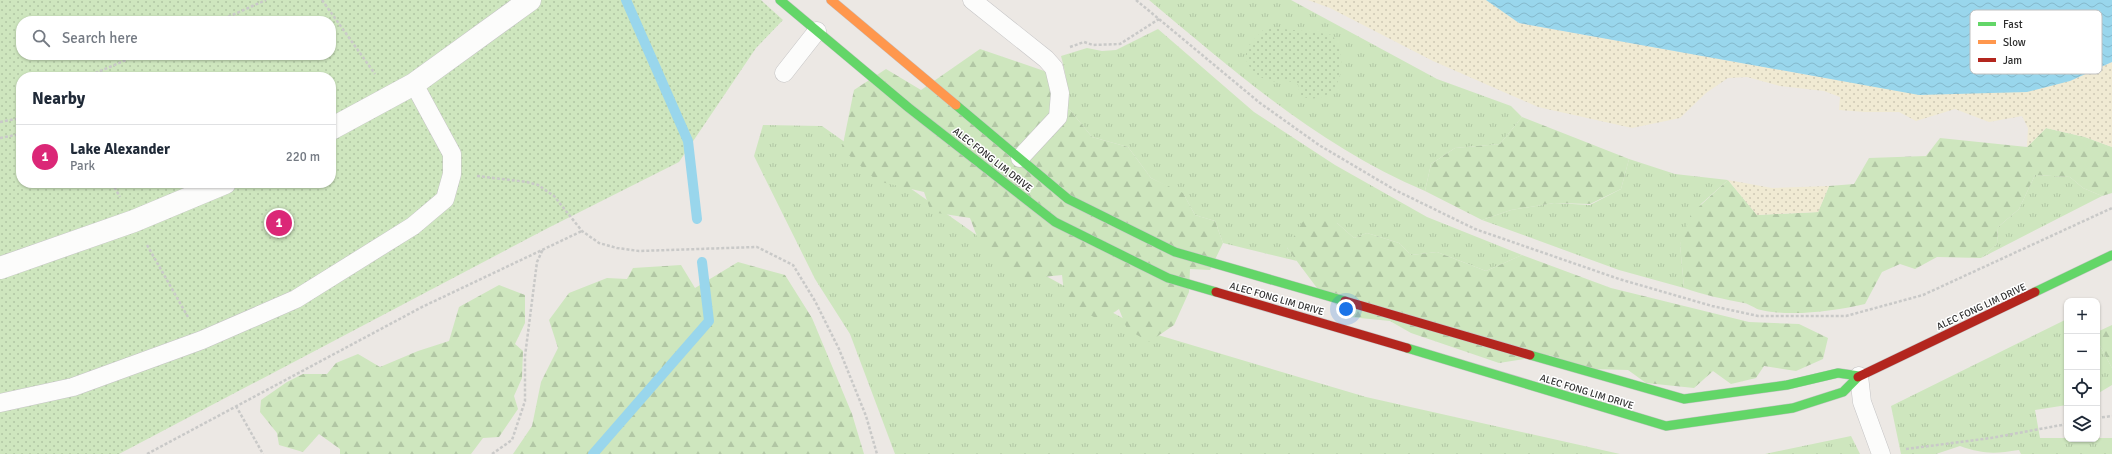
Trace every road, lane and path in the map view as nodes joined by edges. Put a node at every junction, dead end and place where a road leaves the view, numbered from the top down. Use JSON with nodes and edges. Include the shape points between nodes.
{"nodes":[{"id":1,"x":266,"y":0,"type":"edge"},
{"id":2,"x":322,"y":0,"type":"edge"},
{"id":3,"x":530,"y":0,"type":"edge"},
{"id":4,"x":780,"y":0,"type":"edge"},
{"id":5,"x":972,"y":0,"type":"edge"},
{"id":6,"x":1136,"y":0,"type":"edge"},
{"id":7,"x":835,"y":3,"type":"edge"},
{"id":8,"x":230,"y":16,"type":"edge"},
{"id":9,"x":333,"y":16,"type":"edge"},
{"id":10,"x":830,"y":16,"type":"dead end"},
{"id":11,"x":1159,"y":19,"type":"junction"},
{"id":12,"x":336,"y":20,"type":"edge"},
{"id":13,"x":820,"y":28,"type":"junction"},
{"id":14,"x":1046,"y":59,"type":"junction"},
{"id":15,"x":126,"y":60,"type":"edge"},
{"id":16,"x":98,"y":72,"type":"edge"},
{"id":17,"x":784,"y":73,"type":"dead end"},
{"id":18,"x":414,"y":84,"type":"junction"},
{"id":19,"x":390,"y":96,"type":"junction"},
{"id":20,"x":16,"y":119,"type":"edge"},
{"id":21,"x":2,"y":122,"type":"edge"},
{"id":22,"x":336,"y":126,"type":"edge"},
{"id":23,"x":16,"y":135,"type":"edge"},
{"id":24,"x":0,"y":138,"type":"edge"},
{"id":25,"x":1020,"y":158,"type":"junction"},
{"id":26,"x":452,"y":174,"type":"junction"},
{"id":27,"x":115,"y":188,"type":"edge"},
{"id":28,"x":213,"y":188,"type":"edge"},
{"id":29,"x":2112,"y":208,"type":"edge"},
{"id":30,"x":134,"y":221,"type":"junction"},
{"id":31,"x":582,"y":231,"type":"junction"},
{"id":32,"x":543,"y":249,"type":"junction"},
{"id":33,"x":2112,"y":255,"type":"edge"},
{"id":34,"x":0,"y":268,"type":"edge"},
{"id":35,"x":202,"y":340,"type":"junction"},
{"id":36,"x":1859,"y":376,"type":"junction"},
{"id":37,"x":0,"y":403,"type":"edge"},
{"id":38,"x":236,"y":406,"type":"junction"},
{"id":39,"x":2112,"y":416,"type":"edge"},
{"id":40,"x":2100,"y":418,"type":"edge"},
{"id":41,"x":2064,"y":425,"type":"edge"},
{"id":42,"x":1880,"y":453,"type":"edge"},
{"id":43,"x":147,"y":454,"type":"edge"},
{"id":44,"x":263,"y":454,"type":"edge"},
{"id":45,"x":492,"y":454,"type":"edge"},
{"id":46,"x":877,"y":454,"type":"edge"}],
"edges":[{"from":1,"to":8,"type":"path"},
{"from":2,"to":9,"type":"path"},
{"from":3,"to":18,"type":"street"},
{"from":4,"to":13,"type":"street","name":"ALEC FONG LIM DRIVE"},
{"from":5,"to":14,"type":"lane"},
{"from":6,"to":11,"type":"path"},
{"from":7,"to":10,"type":"street"},
{"from":7,"to":25,"type":"street","name":"ALEC FONG LIM DRIVE"},
{"from":11,"to":14,"type":"path","via":[[1120,44],[1093,45],[1084,42]]},
{"from":11,"to":29,"type":"path","via":[[1266,107],[1319,145],[1395,190],[1475,229],[1620,279],[1712,306],[1758,316],[1846,316],[1923,295]]},
{"from":12,"to":19,"type":"path"},
{"from":13,"to":17,"type":"lane"},
{"from":13,"to":36,"type":"street","name":"ALEC FONG LIM DRIVE","via":[[909,108],[1055,222],[1168,278],[1666,426],[1793,408],[1843,392]]},
{"from":14,"to":25,"type":"lane","via":[[1054,68],[1060,92],[1058,117]]},
{"from":15,"to":16,"type":"path"},
{"from":18,"to":19,"type":"street"},
{"from":18,"to":26,"type":"lane","via":[[452,154]]},
{"from":19,"to":22,"type":"street"},
{"from":20,"to":21,"type":"path"},
{"from":23,"to":24,"type":"path"},
{"from":25,"to":36,"type":"street","name":"ALEC FONG LIM DRIVE","via":[[1068,199],[1175,252],[1684,400],[1787,384],[1838,373]]},
{"from":26,"to":31,"type":"path","via":[[538,185],[554,196]]},
{"from":26,"to":35,"type":"lane","via":[[445,199],[413,226],[296,299]]},
{"from":27,"to":30,"type":"path"},
{"from":28,"to":30,"type":"street"},
{"from":30,"to":34,"type":"street"},
{"from":30,"to":35,"type":"path"},
{"from":31,"to":32,"type":"path"},
{"from":31,"to":46,"type":"path","via":[[599,243],[639,251],[757,247],[793,265],[815,301],[839,349],[866,416]]},
{"from":32,"to":38,"type":"path","via":[[422,307]]},
{"from":32,"to":45,"type":"path","via":[[537,262],[525,356],[525,401],[512,440]]},
{"from":33,"to":36,"type":"street","name":"ALEC FONG LIM DRIVE"},
{"from":35,"to":37,"type":"lane","via":[[73,387]]},
{"from":36,"to":42,"type":"lane","via":[[1862,402]]},
{"from":38,"to":43,"type":"path"},
{"from":38,"to":44,"type":"path"},
{"from":39,"to":40,"type":"path"},
{"from":41,"to":42,"type":"path","via":[[1991,438]]}]}
